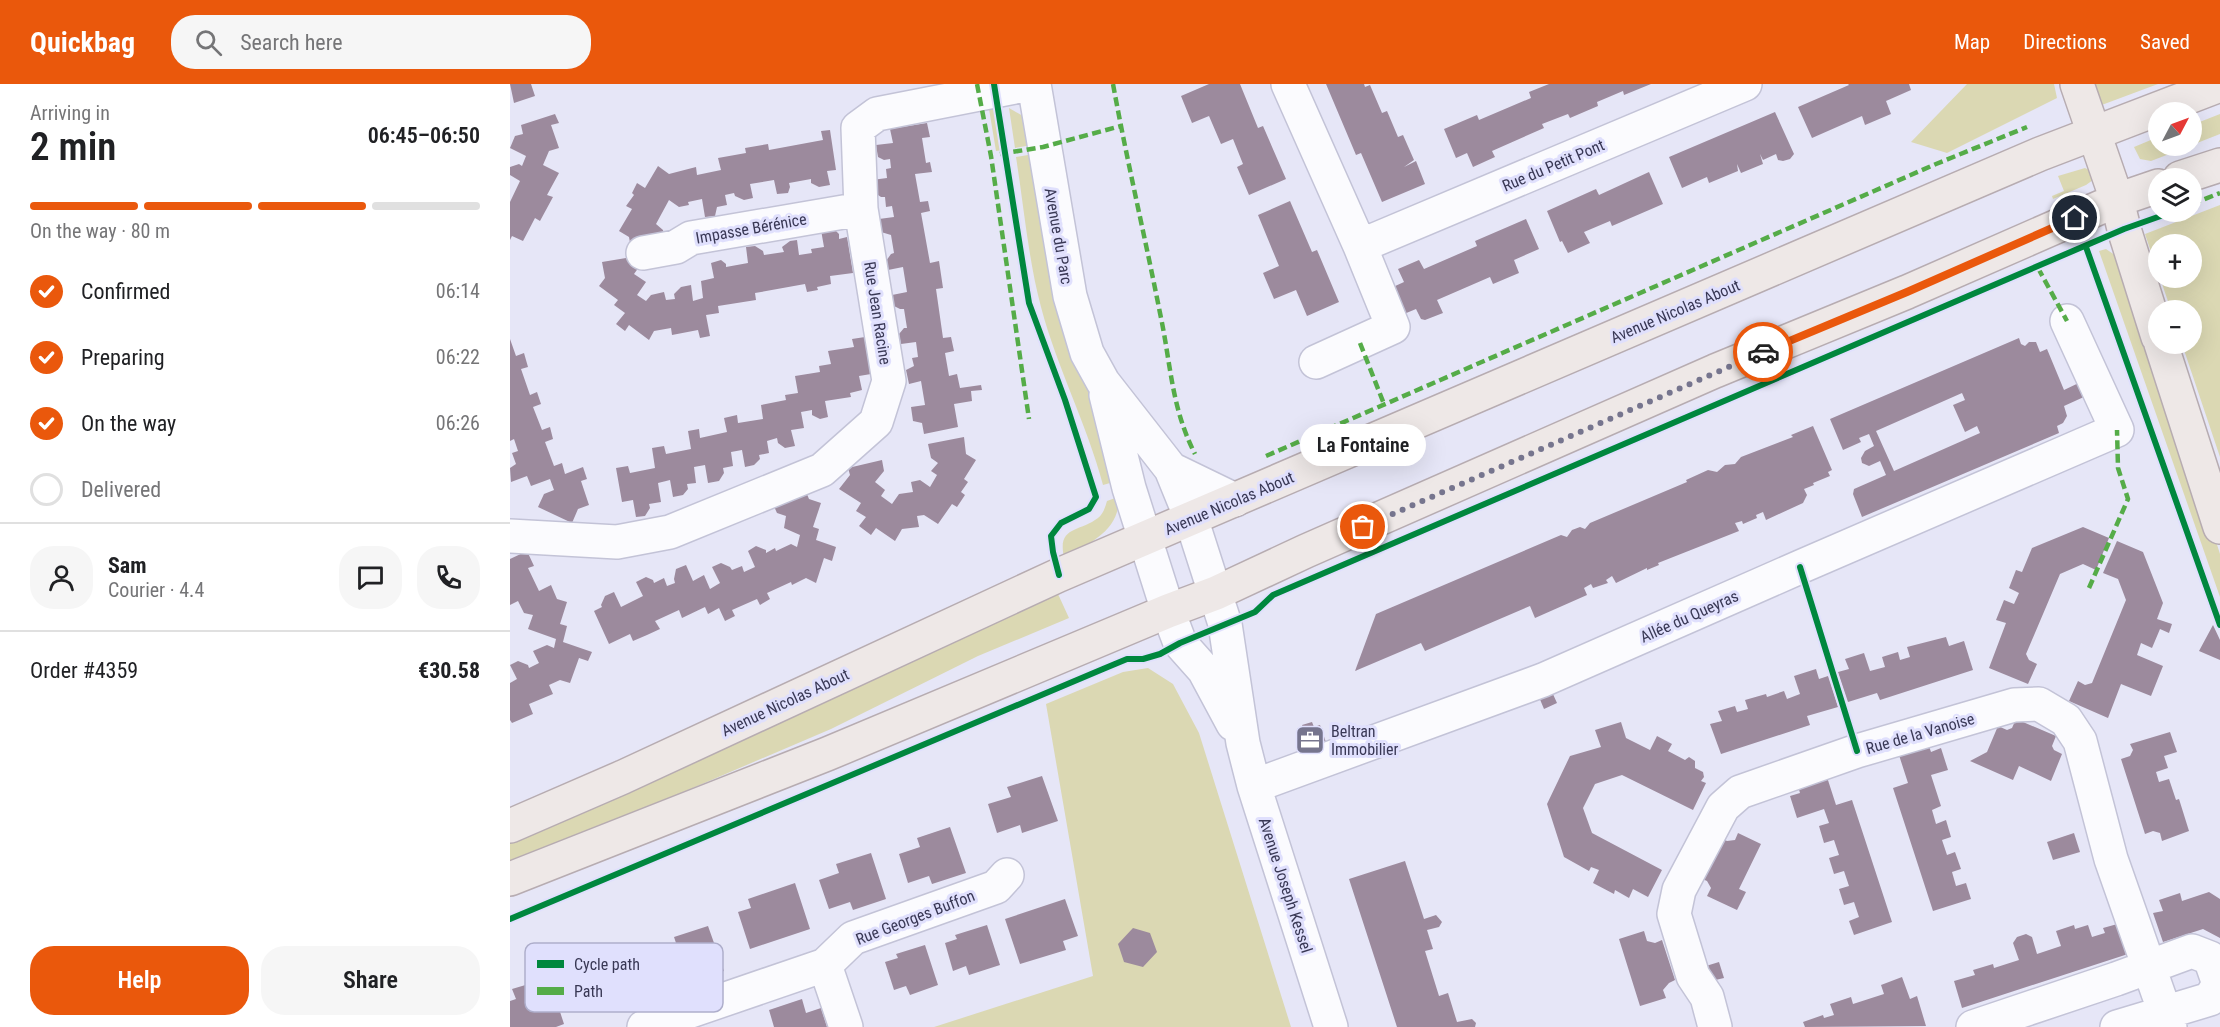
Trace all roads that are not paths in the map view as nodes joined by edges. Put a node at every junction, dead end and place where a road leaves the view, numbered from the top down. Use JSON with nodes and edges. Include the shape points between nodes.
{"nodes":[{"id":1,"x":1032,"y":84,"type":"edge"},
{"id":2,"x":1288,"y":84,"type":"edge"},
{"id":3,"x":1745,"y":84,"type":"edge"},
{"id":4,"x":2077,"y":84,"type":"edge"},
{"id":5,"x":2220,"y":85,"type":"edge"},
{"id":6,"x":2094,"y":133,"type":"junction"},
{"id":7,"x":2220,"y":165,"type":"edge"},
{"id":8,"x":2202,"y":171,"type":"edge"},
{"id":9,"x":2148,"y":189,"type":"edge"},
{"id":10,"x":2117,"y":200,"type":"junction"},
{"id":11,"x":861,"y":209,"type":"junction"},
{"id":12,"x":1360,"y":246,"type":"junction"},
{"id":13,"x":643,"y":254,"type":"dead end"},
{"id":14,"x":2148,"y":306,"type":"edge"},
{"id":15,"x":2067,"y":321,"type":"dead end"},
{"id":16,"x":2163,"y":354,"type":"edge"},
{"id":17,"x":1316,"y":362,"type":"dead end"},
{"id":18,"x":1103,"y":381,"type":"junction"},
{"id":19,"x":1171,"y":469,"type":"junction"},
{"id":20,"x":1235,"y":500,"type":"junction"},
{"id":21,"x":1191,"y":518,"type":"junction"},
{"id":22,"x":2220,"y":527,"type":"edge"},
{"id":23,"x":512,"y":531,"type":"edge"},
{"id":24,"x":1144,"y":539,"type":"junction"},
{"id":25,"x":1216,"y":594,"type":"junction"},
{"id":26,"x":1168,"y":611,"type":"junction"},
{"id":27,"x":1243,"y":743,"type":"junction"},
{"id":28,"x":1254,"y":786,"type":"junction"},
{"id":29,"x":510,"y":825,"type":"edge"},
{"id":30,"x":1007,"y":875,"type":"dead end"},
{"id":31,"x":510,"y":879,"type":"edge"},
{"id":32,"x":825,"y":965,"type":"junction"},
{"id":33,"x":2150,"y":967,"type":"junction"},
{"id":34,"x":723,"y":1000,"type":"edge"},
{"id":35,"x":688,"y":1012,"type":"edge"},
{"id":36,"x":2168,"y":1020,"type":"edge"},
{"id":37,"x":644,"y":1027,"type":"edge"},
{"id":38,"x":846,"y":1027,"type":"edge"},
{"id":39,"x":1331,"y":1027,"type":"edge"},
{"id":40,"x":1715,"y":1027,"type":"edge"},
{"id":41,"x":1973,"y":1027,"type":"edge"},
{"id":42,"x":2117,"y":1027,"type":"edge"}],
"edges":[{"from":1,"to":11,"type":"street","name":"Rue Jean Racine","via":[[878,114],[858,128]]},
{"from":1,"to":18,"type":"street","name":"Avenue du Parc","via":[[1070,297],[1088,354]]},
{"from":2,"to":12,"type":"street"},
{"from":3,"to":12,"type":"street","name":"Rue du Petit Pont"},
{"from":4,"to":6,"type":"main road"},
{"from":5,"to":6,"type":"main road","name":"Avenue Nicolas About"},
{"from":6,"to":10,"type":"main road"},
{"from":6,"to":20,"type":"main road","name":"Avenue Nicolas About"},
{"from":7,"to":8,"type":"main road"},
{"from":9,"to":10,"type":"main road"},
{"from":10,"to":14,"type":"main road"},
{"from":10,"to":25,"type":"main road","via":[[1715,371]]},
{"from":11,"to":13,"type":"street","name":"Impasse Bérénice","via":[[691,238],[675,247]]},
{"from":11,"to":23,"type":"street","name":"Rue Jean Racine","via":[[889,381],[876,422],[863,434],[822,470],[670,532],[617,542]]},
{"from":12,"to":17,"type":"street","via":[[1394,327]]},
{"from":15,"to":28,"type":"street","name":"Allée du Queyras","via":[[2117,430],[1543,680]]},
{"from":16,"to":22,"type":"main road"},
{"from":18,"to":19,"type":"street","name":"Avenue du Parc"},
{"from":18,"to":24,"type":"street","name":"Avenue du Parc"},
{"from":19,"to":20,"type":"street","name":"Avenue du Parc"},
{"from":19,"to":21,"type":"street","name":"Avenue du Parc"},
{"from":20,"to":21,"type":"main road","name":"Avenue Nicolas About"},
{"from":21,"to":24,"type":"main road","name":"Avenue Nicolas About"},
{"from":21,"to":25,"type":"street","name":"Avenue Joseph Kessel"},
{"from":24,"to":26,"type":"street","name":"Avenue Joseph Kessel"},
{"from":24,"to":29,"type":"main road","name":"Avenue Nicolas About"},
{"from":25,"to":26,"type":"main road"},
{"from":25,"to":27,"type":"street","name":"Avenue Joseph Kessel","via":[[1225,624]]},
{"from":26,"to":27,"type":"street","name":"Avenue Joseph Kessel","via":[[1180,643],[1204,670]]},
{"from":26,"to":31,"type":"main road","via":[[826,754]]},
{"from":27,"to":28,"type":"street","name":"Avenue Joseph Kessel"},
{"from":28,"to":39,"type":"street","name":"Avenue Joseph Kessel"},
{"from":30,"to":32,"type":"street","name":"Rue Georges Buffon","via":[[996,887],[853,938]]},
{"from":32,"to":34,"type":"street","name":"Rue Georges Buffon"},
{"from":32,"to":38,"type":"street"},
{"from":33,"to":36,"type":"street","name":"Rue de la Vanoise"},
{"from":33,"to":36,"type":"street","via":[[2192,951],[2210,958],[2219,984],[2210,999]]},
{"from":33,"to":40,"type":"street","name":"Rue de la Vanoise","via":[[2111,859],[2080,741],[2066,720],[2039,704],[2014,705],[1857,751],[1751,788],[1723,807],[1679,890],[1674,914],[1693,976],[1707,997]]},
{"from":33,"to":41,"type":"street"},
{"from":35,"to":37,"type":"street","name":"Rue Georges Buffon"},
{"from":36,"to":42,"type":"street"}]}
